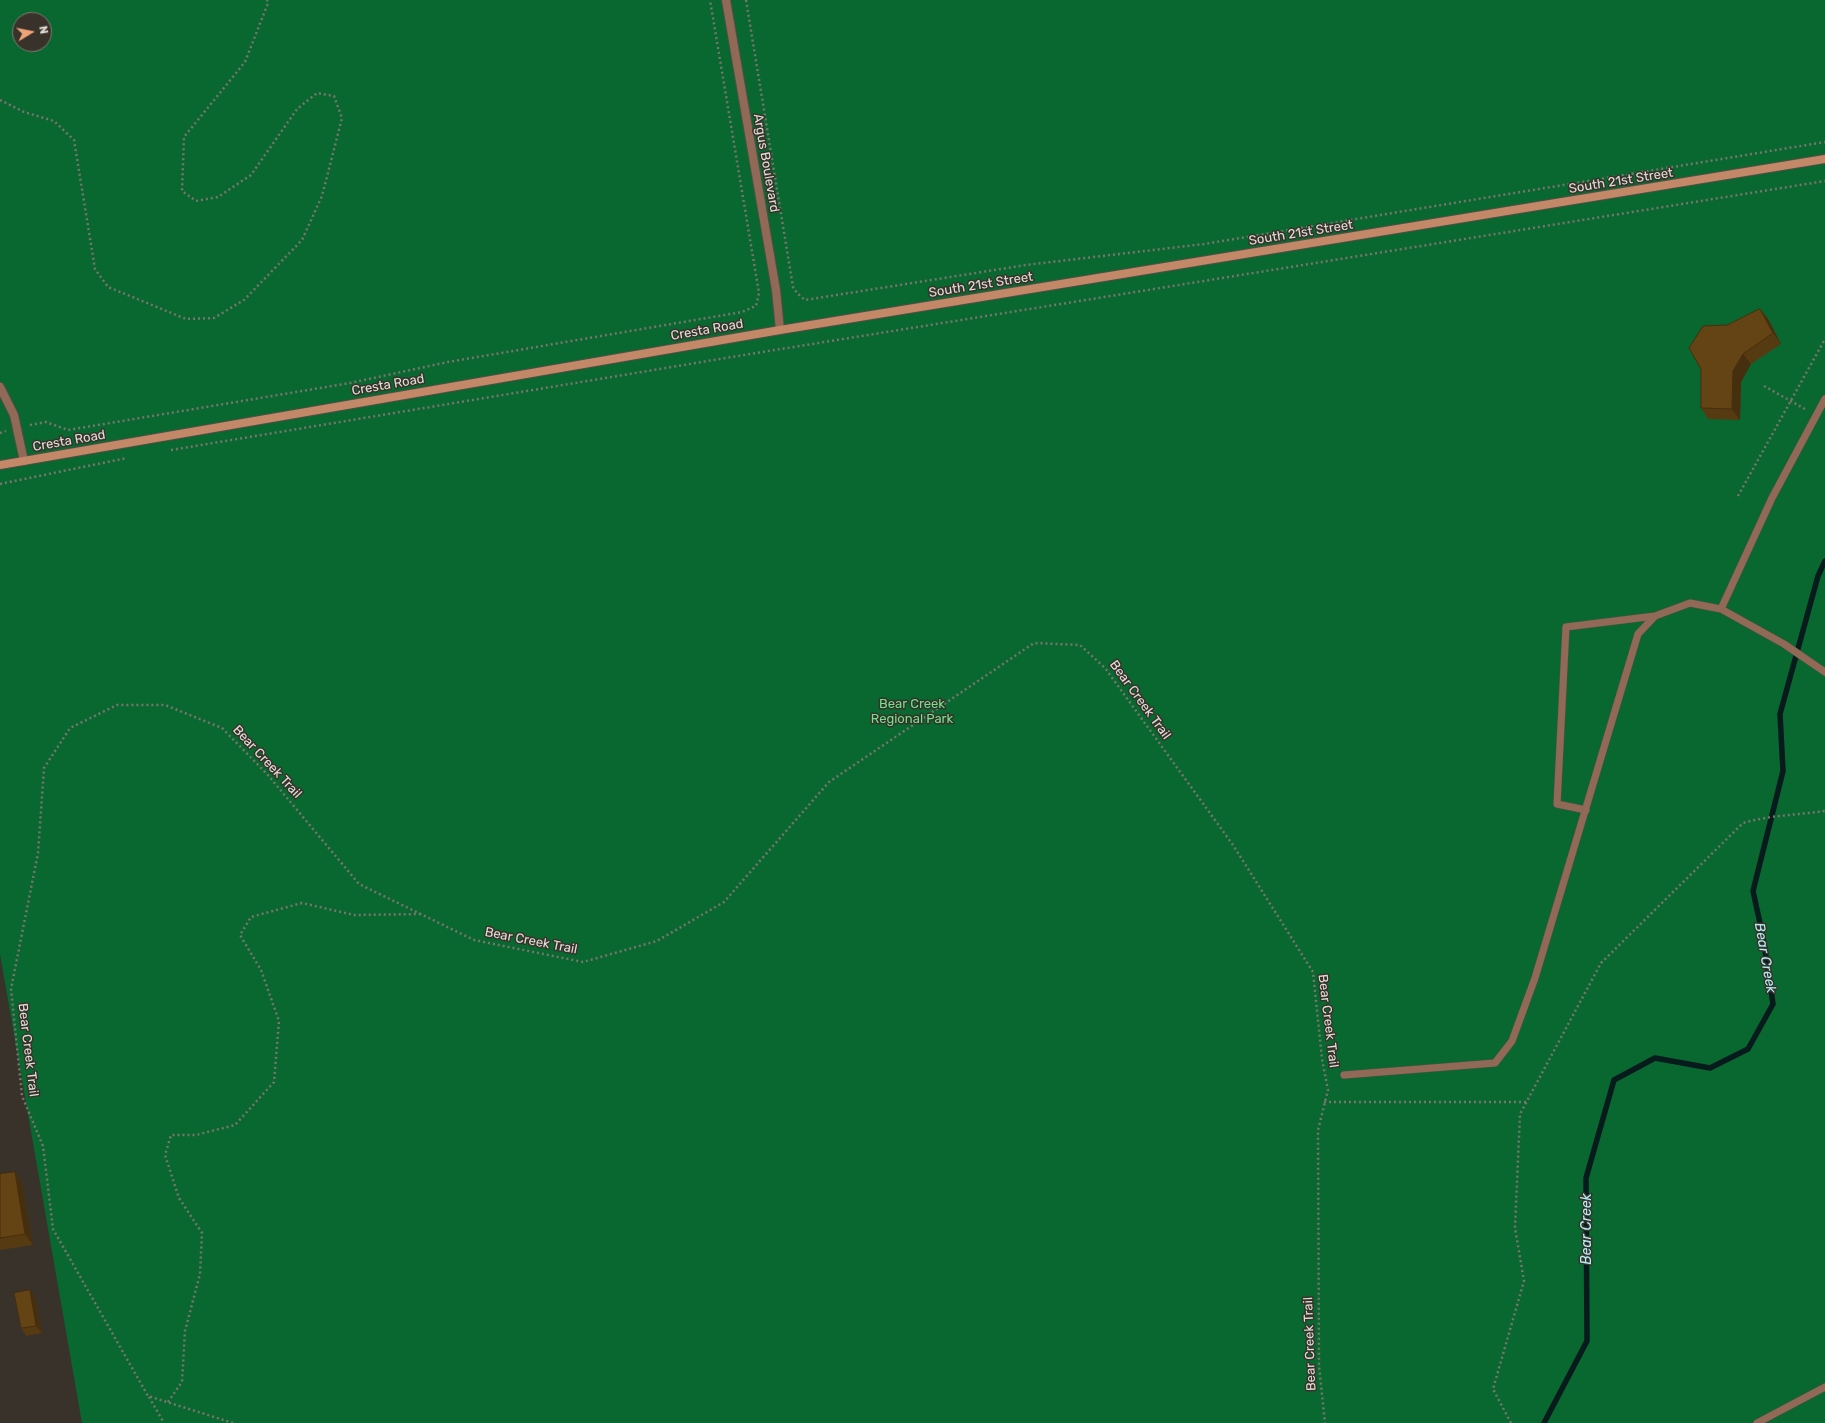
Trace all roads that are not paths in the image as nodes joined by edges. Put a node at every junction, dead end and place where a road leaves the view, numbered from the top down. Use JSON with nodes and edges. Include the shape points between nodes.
{"nodes":[{"id":1,"x":726,"y":0,"type":"edge"},
{"id":2,"x":1825,"y":160,"type":"edge"},
{"id":3,"x":780,"y":330,"type":"junction"},
{"id":4,"x":0,"y":387,"type":"edge"},
{"id":5,"x":1825,"y":399,"type":"edge"},
{"id":6,"x":24,"y":461,"type":"junction"},
{"id":7,"x":0,"y":465,"type":"edge"},
{"id":8,"x":1721,"y":609,"type":"junction"},
{"id":9,"x":1655,"y":616,"type":"junction"},
{"id":10,"x":1825,"y":672,"type":"edge"},
{"id":11,"x":1586,"y":810,"type":"junction"},
{"id":12,"x":1344,"y":1075,"type":"dead end"},
{"id":13,"x":1825,"y":1387,"type":"edge"},
{"id":14,"x":1757,"y":1423,"type":"edge"}],
"edges":[{"from":1,"to":3,"type":"street","name":"Argus Boulevard","via":[[776,290]]},
{"from":2,"to":3,"type":"main road","name":"South 21st Street"},
{"from":3,"to":6,"type":"main road","name":"Cresta Road"},
{"from":4,"to":6,"type":"street","via":[[14,414]]},
{"from":5,"to":8,"type":"lane","via":[[1772,498]]},
{"from":6,"to":7,"type":"main road","name":"Cresta Road"},
{"from":8,"to":9,"type":"lane","via":[[1690,603]]},
{"from":8,"to":10,"type":"lane","via":[[1784,644]]},
{"from":9,"to":11,"type":"lane","via":[[1638,634]]},
{"from":9,"to":11,"type":"lane","via":[[1566,627],[1557,804]]},
{"from":11,"to":12,"type":"lane","via":[[1535,978],[1512,1041],[1495,1063]]},
{"from":13,"to":14,"type":"lane"}]}
